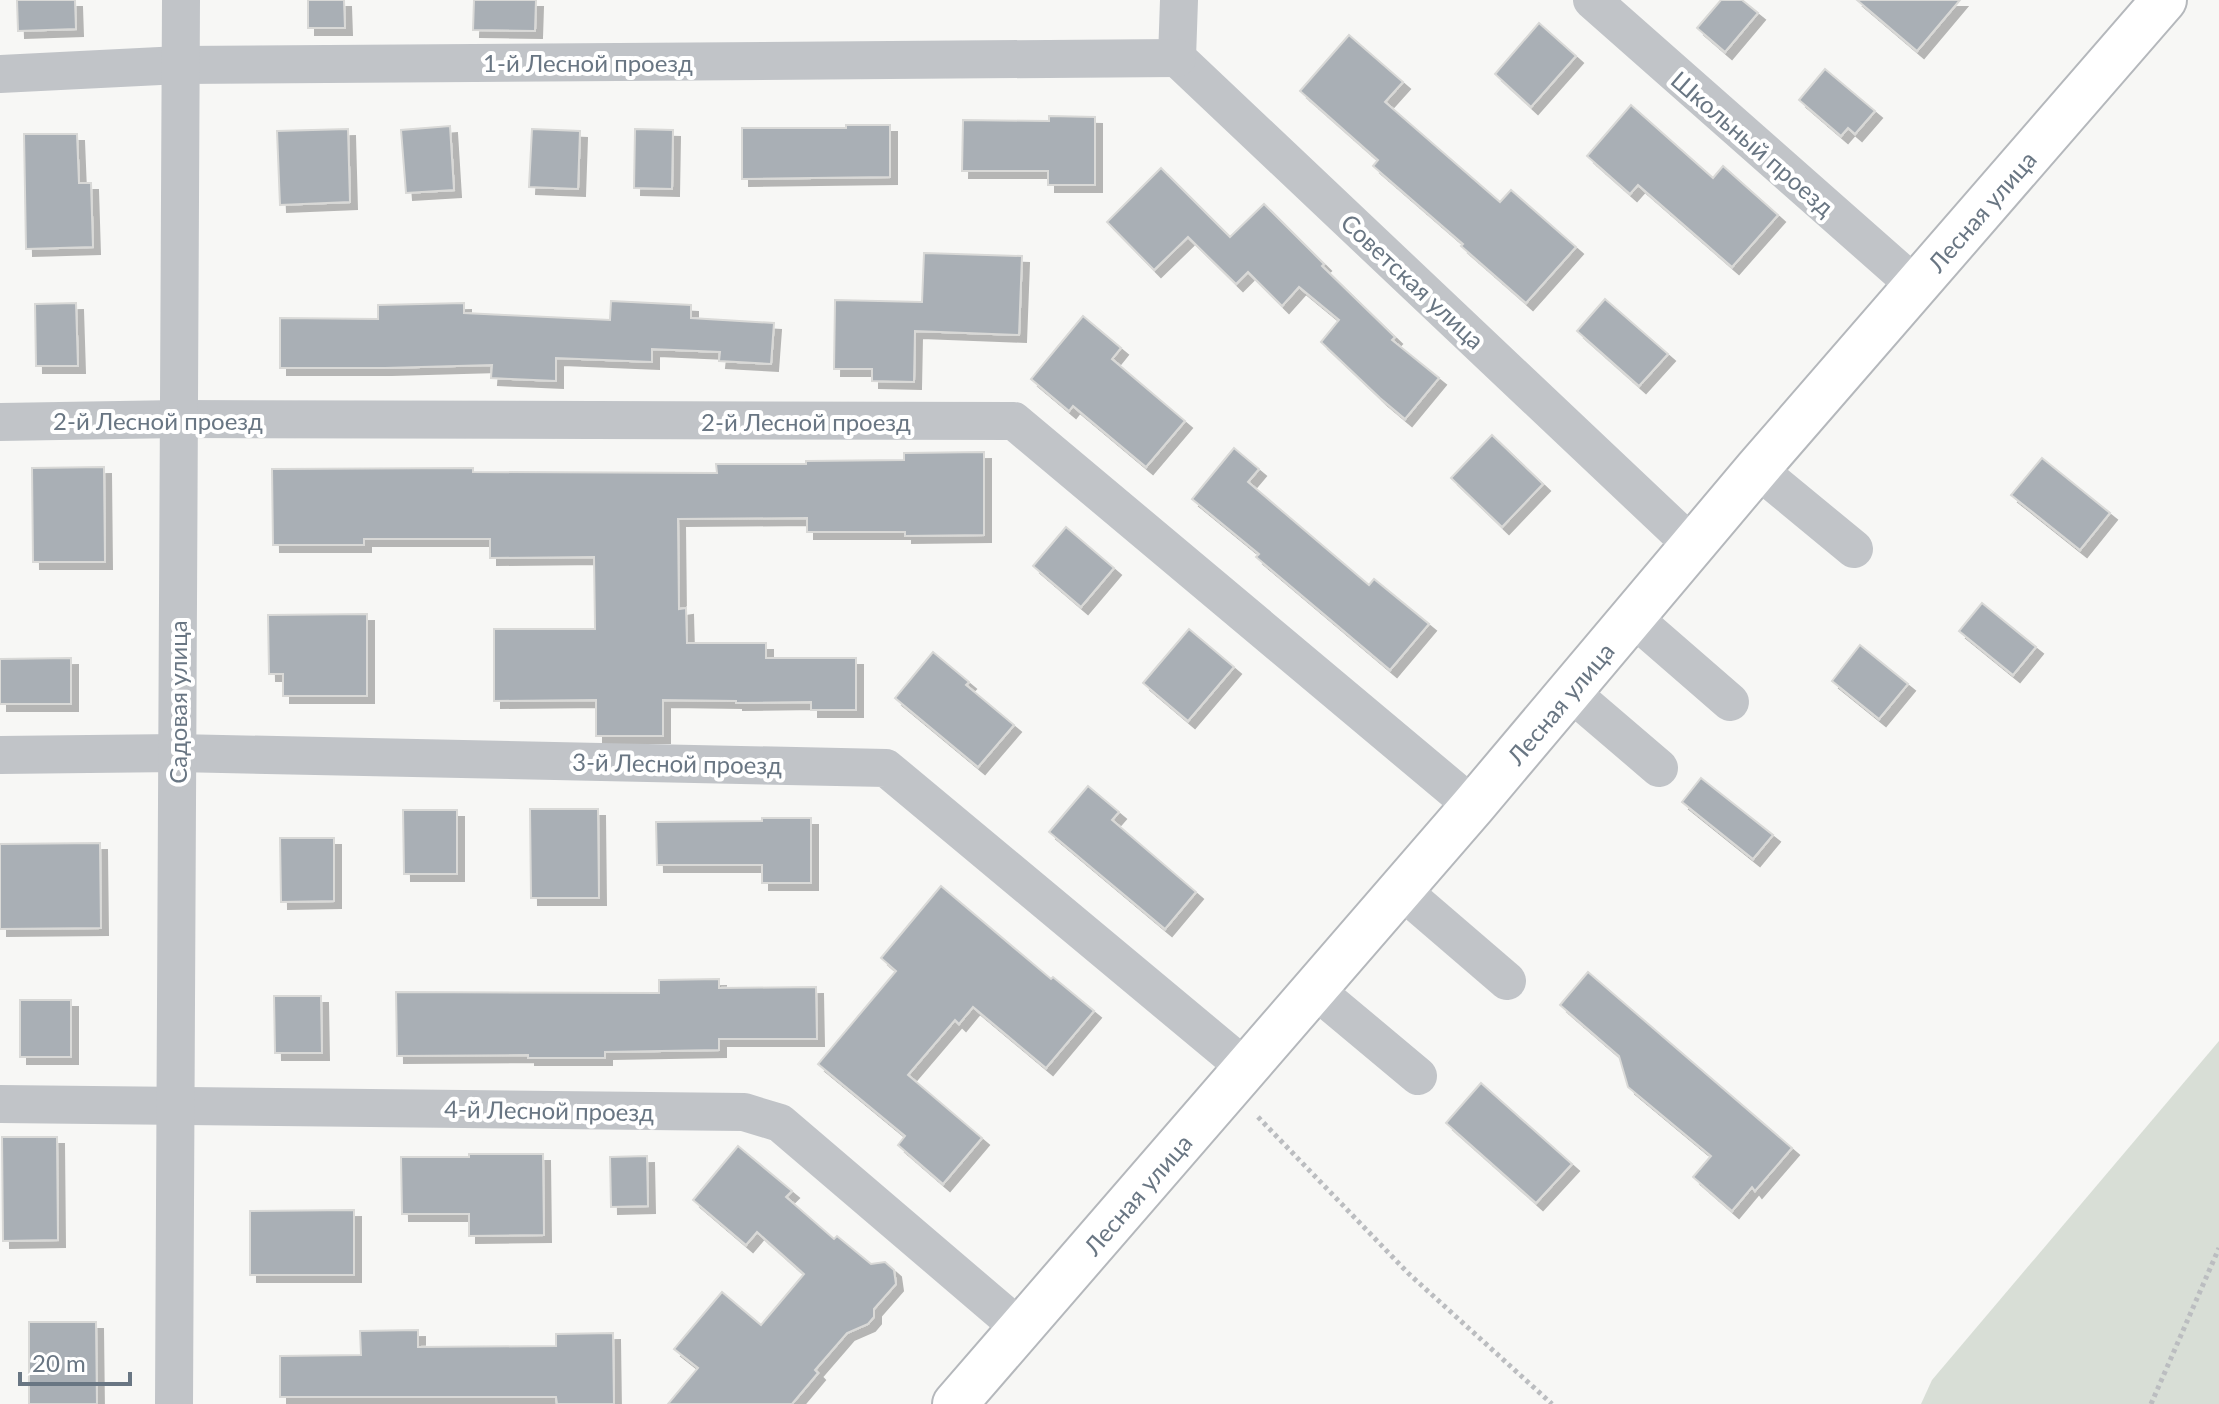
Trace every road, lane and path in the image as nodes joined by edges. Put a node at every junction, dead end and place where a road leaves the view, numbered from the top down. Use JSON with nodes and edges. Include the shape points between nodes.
{"nodes":[{"id":1,"x":181,"y":0,"type":"edge"},
{"id":2,"x":1179,"y":0,"type":"edge"},
{"id":3,"x":1592,"y":0,"type":"edge"},
{"id":4,"x":2164,"y":0,"type":"edge"},
{"id":5,"x":1177,"y":58,"type":"junction"},
{"id":6,"x":180,"y":65,"type":"junction"},
{"id":7,"x":0,"y":74,"type":"edge"},
{"id":8,"x":1915,"y":285,"type":"junction"},
{"id":9,"x":179,"y":419,"type":"junction"},
{"id":10,"x":0,"y":422,"type":"edge"},
{"id":11,"x":1757,"y":469,"type":"junction"},
{"id":12,"x":1692,"y":545,"type":"junction"},
{"id":13,"x":1854,"y":549,"type":"dead end"},
{"id":14,"x":1631,"y":616,"type":"junction"},
{"id":15,"x":1569,"y":691,"type":"junction"},
{"id":16,"x":1730,"y":702,"type":"dead end"},
{"id":17,"x":177,"y":753,"type":"junction"},
{"id":18,"x":0,"y":755,"type":"edge"},
{"id":19,"x":1659,"y":768,"type":"dead end"},
{"id":20,"x":1473,"y":806,"type":"junction"},
{"id":21,"x":1400,"y":889,"type":"junction"},
{"id":22,"x":1507,"y":981,"type":"dead end"},
{"id":23,"x":1314,"y":989,"type":"junction"},
{"id":24,"x":1246,"y":1068,"type":"junction"},
{"id":25,"x":1418,"y":1076,"type":"dead end"},
{"id":26,"x":0,"y":1104,"type":"edge"},
{"id":27,"x":175,"y":1106,"type":"junction"},
{"id":28,"x":1255,"y":1114,"type":"dead end"},
{"id":29,"x":2219,"y":1248,"type":"edge"},
{"id":30,"x":1020,"y":1328,"type":"junction"},
{"id":31,"x":174,"y":1404,"type":"edge"},
{"id":32,"x":955,"y":1404,"type":"edge"},
{"id":33,"x":1552,"y":1404,"type":"edge"},
{"id":34,"x":2151,"y":1404,"type":"edge"}],
"edges":[{"from":1,"to":6,"type":"street","name":"Садовая улица"},
{"from":2,"to":5,"type":"street"},
{"from":3,"to":8,"type":"street","name":"Школьный проезд"},
{"from":4,"to":8,"type":"main road","name":"Лесная улица"},
{"from":5,"to":6,"type":"street","name":"1-й Лесной проезд"},
{"from":5,"to":12,"type":"street","name":"Советская улица"},
{"from":6,"to":7,"type":"street","name":"1-й Лесной проезд"},
{"from":6,"to":9,"type":"street","name":"Садовая улица"},
{"from":8,"to":11,"type":"main road","name":"Лесная улица"},
{"from":9,"to":10,"type":"street","name":"2-й Лесной проезд"},
{"from":9,"to":17,"type":"street","name":"Садовая улица"},
{"from":9,"to":20,"type":"street","name":"2-й Лесной проезд","via":[[1014,421]]},
{"from":11,"to":12,"type":"main road","name":"Лесная улица"},
{"from":11,"to":13,"type":"street"},
{"from":12,"to":14,"type":"main road","name":"Лесная улица"},
{"from":14,"to":15,"type":"main road","name":"Лесная улица"},
{"from":14,"to":16,"type":"street"},
{"from":15,"to":19,"type":"street"},
{"from":15,"to":20,"type":"main road","name":"Лесная улица"},
{"from":17,"to":18,"type":"street","name":"3-й Лесной проезд"},
{"from":17,"to":24,"type":"street","name":"3-й Лесной проезд","via":[[886,768]]},
{"from":17,"to":27,"type":"street","name":"Садовая улица"},
{"from":20,"to":21,"type":"main road","name":"Лесная улица"},
{"from":21,"to":22,"type":"street"},
{"from":21,"to":23,"type":"main road","name":"Лесная улица"},
{"from":23,"to":24,"type":"main road","name":"Лесная улица"},
{"from":23,"to":25,"type":"street"},
{"from":24,"to":30,"type":"main road","name":"Лесная улица"},
{"from":26,"to":27,"type":"street","name":"4-й Лесной проезд"},
{"from":27,"to":30,"type":"street","name":"4-й Лесной проезд","via":[[744,1112],[780,1123]]},
{"from":27,"to":31,"type":"street","name":"Садовая улица"},
{"from":28,"to":33,"type":"path","via":[[1408,1273]]},
{"from":29,"to":34,"type":"path"},
{"from":30,"to":32,"type":"main road","name":"Лесная улица"}]}
